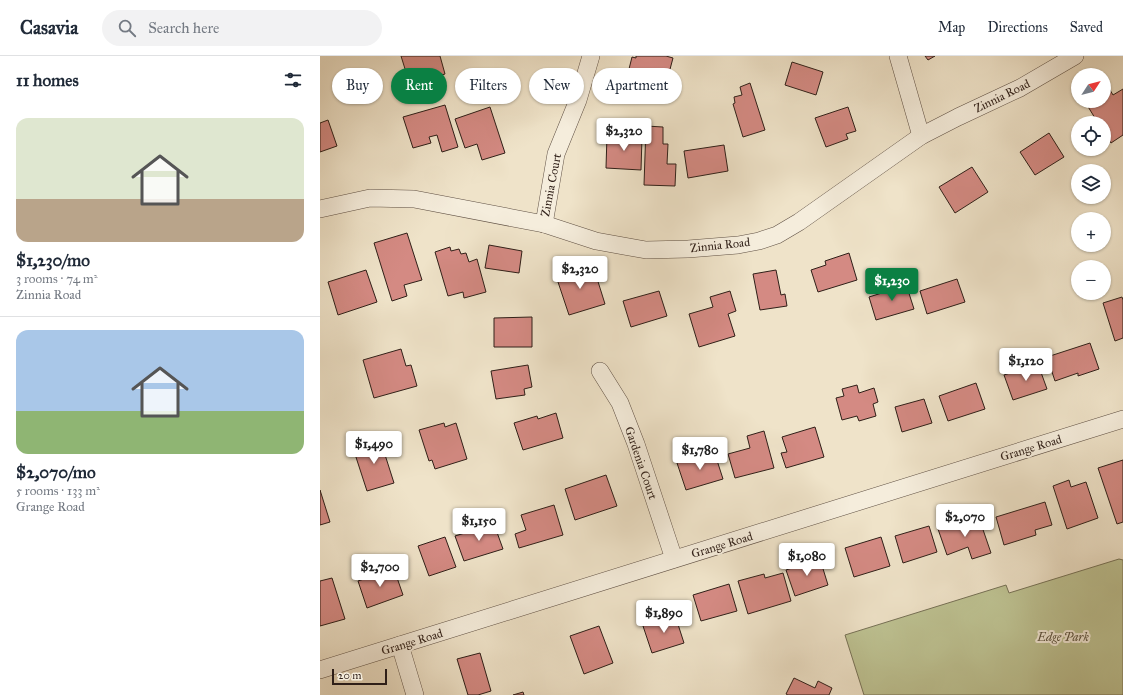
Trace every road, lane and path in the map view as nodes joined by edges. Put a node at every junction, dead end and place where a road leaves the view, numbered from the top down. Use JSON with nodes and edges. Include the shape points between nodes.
{"nodes":[{"id":1,"x":591,"y":56,"type":"edge"},
{"id":2,"x":898,"y":56,"type":"edge"},
{"id":3,"x":1075,"y":56,"type":"edge"},
{"id":4,"x":921,"y":136,"type":"junction"},
{"id":5,"x":320,"y":209,"type":"edge"},
{"id":6,"x":544,"y":224,"type":"junction"},
{"id":7,"x":600,"y":371,"type":"dead end"},
{"id":8,"x":1123,"y":419,"type":"edge"},
{"id":9,"x":674,"y":560,"type":"junction"},
{"id":10,"x":400,"y":645,"type":"junction"},
{"id":11,"x":320,"y":670,"type":"edge"},
{"id":12,"x":416,"y":695,"type":"edge"}],
"edges":[{"from":1,"to":6,"type":"street","name":"Zinnia Court","via":[[578,100],[556,154]]},
{"from":2,"to":4,"type":"street"},
{"from":3,"to":4,"type":"street","name":"Zinnia Road","via":[[1020,88]]},
{"from":4,"to":6,"type":"street","name":"Zinnia Road","via":[[799,222],[777,235],[738,245],[646,250],[596,241]]},
{"from":5,"to":6,"type":"street","name":"Zinnia Road","via":[[370,198],[414,199]]},
{"from":7,"to":9,"type":"street","name":"Gardenia Court","via":[[620,403]]},
{"from":8,"to":9,"type":"street","name":"Grange Road"},
{"from":9,"to":10,"type":"street","name":"Grange Road"},
{"from":10,"to":11,"type":"street","name":"Grange Road"},
{"from":10,"to":12,"type":"street"}]}
